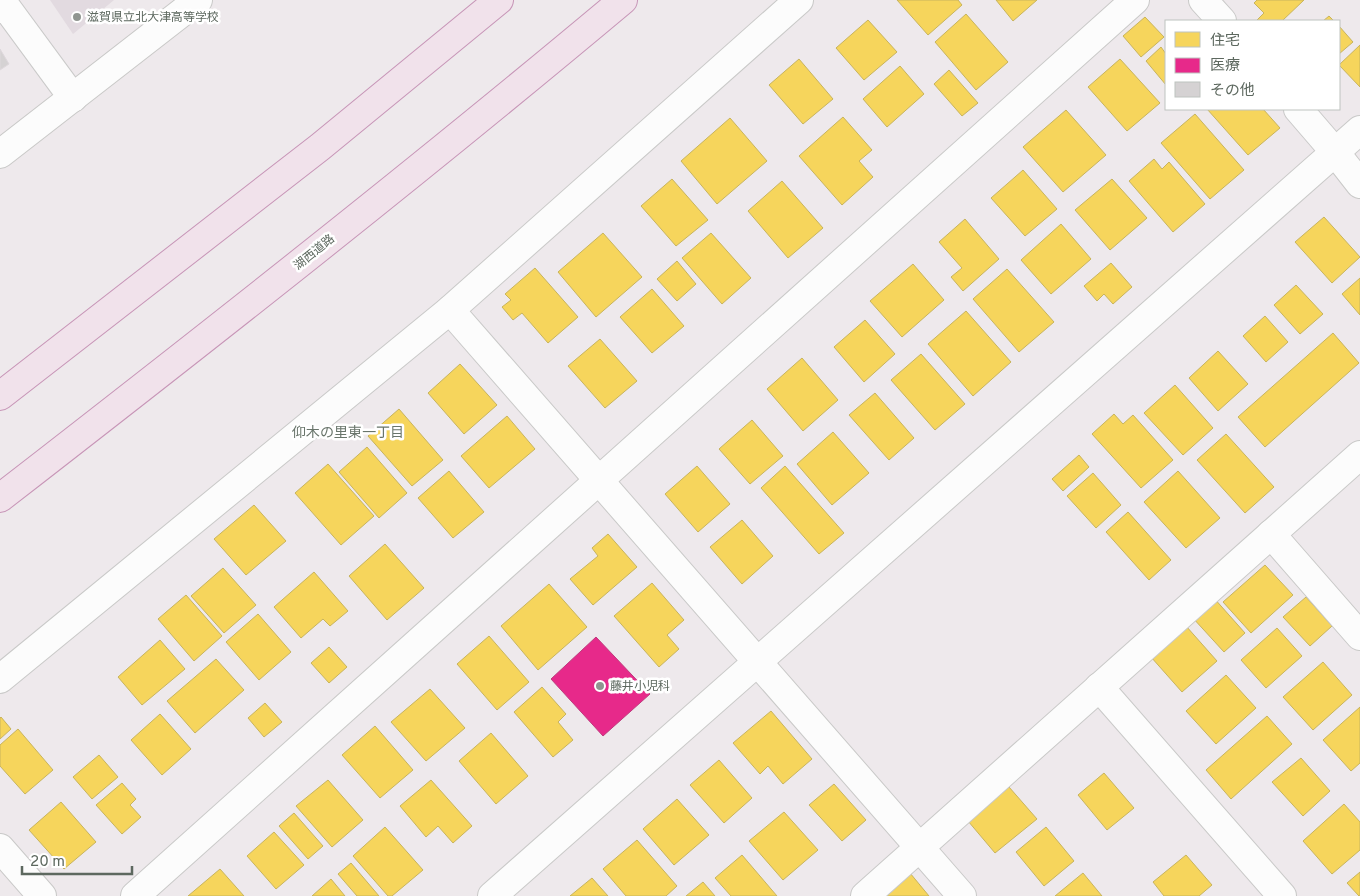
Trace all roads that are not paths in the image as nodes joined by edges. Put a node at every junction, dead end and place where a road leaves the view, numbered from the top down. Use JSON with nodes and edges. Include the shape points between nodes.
{"nodes":[{"id":1,"x":1,"y":0,"type":"edge"},
{"id":2,"x":198,"y":0,"type":"edge"},
{"id":3,"x":499,"y":0,"type":"edge"},
{"id":4,"x":623,"y":0,"type":"edge"},
{"id":5,"x":799,"y":0,"type":"edge"},
{"id":6,"x":1135,"y":0,"type":"edge"},
{"id":7,"x":1203,"y":0,"type":"edge"},
{"id":8,"x":1221,"y":20,"type":"edge"},
{"id":9,"x":73,"y":98,"type":"junction"},
{"id":10,"x":1299,"y":110,"type":"edge"},
{"id":11,"x":1360,"y":130,"type":"edge"},
{"id":12,"x":1336,"y":152,"type":"junction"},
{"id":13,"x":0,"y":154,"type":"edge"},
{"id":14,"x":1360,"y":184,"type":"edge"},
{"id":15,"x":450,"y":310,"type":"junction"},
{"id":16,"x":0,"y":396,"type":"edge"},
{"id":17,"x":1360,"y":455,"type":"edge"},
{"id":18,"x":599,"y":480,"type":"junction"},
{"id":19,"x":0,"y":498,"type":"edge"},
{"id":20,"x":1272,"y":534,"type":"junction"},
{"id":21,"x":1360,"y":636,"type":"edge"},
{"id":22,"x":758,"y":662,"type":"junction"},
{"id":23,"x":0,"y":680,"type":"edge"},
{"id":24,"x":1100,"y":687,"type":"junction"},
{"id":25,"x":0,"y":848,"type":"edge"},
{"id":26,"x":920,"y":848,"type":"junction"},
{"id":27,"x":42,"y":896,"type":"edge"},
{"id":28,"x":135,"y":896,"type":"edge"},
{"id":29,"x":492,"y":896,"type":"edge"},
{"id":30,"x":865,"y":896,"type":"edge"},
{"id":31,"x":962,"y":896,"type":"edge"},
{"id":32,"x":1282,"y":896,"type":"edge"}],
"edges":[{"from":1,"to":9,"type":"street"},
{"from":2,"to":9,"type":"street"},
{"from":3,"to":16,"type":"highway","via":[[320,147]]},
{"from":4,"to":19,"type":"highway","name":"湖西道路","via":[[256,298]]},
{"from":5,"to":15,"type":"street"},
{"from":6,"to":18,"type":"street"},
{"from":7,"to":8,"type":"street"},
{"from":9,"to":13,"type":"street"},
{"from":10,"to":12,"type":"street"},
{"from":11,"to":12,"type":"street"},
{"from":12,"to":14,"type":"street"},
{"from":12,"to":22,"type":"street"},
{"from":15,"to":18,"type":"street"},
{"from":15,"to":23,"type":"street"},
{"from":17,"to":20,"type":"street"},
{"from":18,"to":22,"type":"street"},
{"from":18,"to":28,"type":"street"},
{"from":20,"to":21,"type":"street"},
{"from":20,"to":24,"type":"street"},
{"from":22,"to":26,"type":"street"},
{"from":22,"to":29,"type":"street"},
{"from":24,"to":26,"type":"street"},
{"from":24,"to":32,"type":"street"},
{"from":25,"to":27,"type":"street"},
{"from":26,"to":30,"type":"street"},
{"from":26,"to":31,"type":"street"}]}
